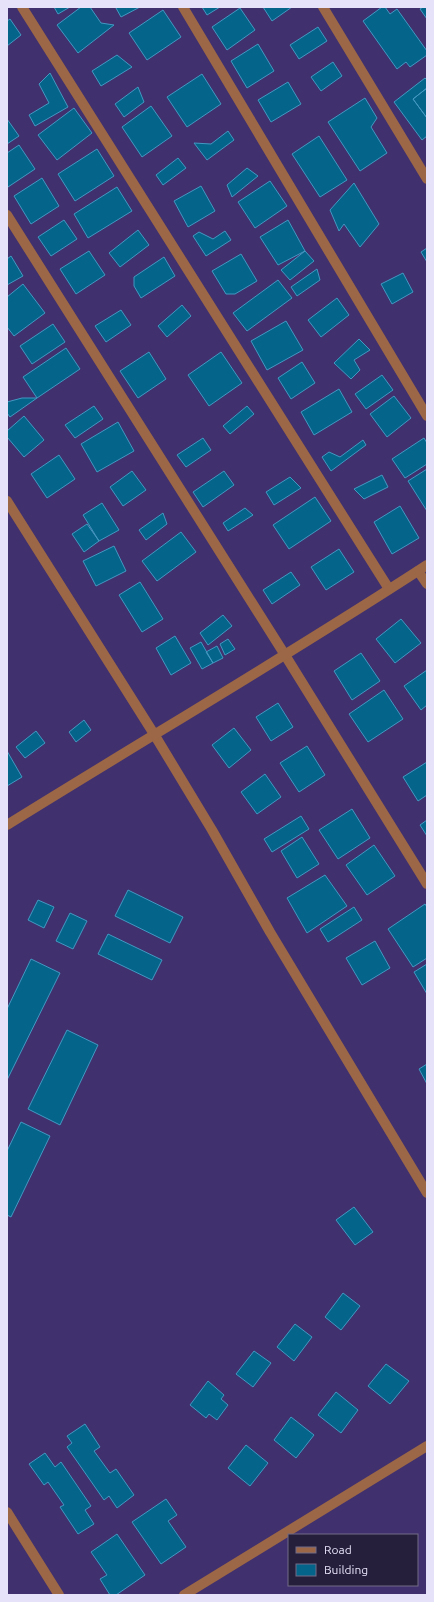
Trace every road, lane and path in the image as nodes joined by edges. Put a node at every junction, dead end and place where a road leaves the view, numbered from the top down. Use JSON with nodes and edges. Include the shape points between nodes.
{"nodes":[{"id":1,"x":22,"y":7,"type":"edge"},
{"id":2,"x":183,"y":7,"type":"edge"},
{"id":3,"x":323,"y":7,"type":"edge"},
{"id":4,"x":427,"y":179,"type":"edge"},
{"id":5,"x":7,"y":215,"type":"edge"},
{"id":6,"x":427,"y":416,"type":"edge"},
{"id":7,"x":7,"y":501,"type":"edge"},
{"id":8,"x":423,"y":568,"type":"edge"},
{"id":9,"x":427,"y":584,"type":"edge"},
{"id":10,"x":389,"y":589,"type":"junction"},
{"id":11,"x":285,"y":655,"type":"junction"},
{"id":12,"x":154,"y":734,"type":"junction"},
{"id":13,"x":7,"y":825,"type":"edge"},
{"id":14,"x":427,"y":884,"type":"edge"},
{"id":15,"x":427,"y":1193,"type":"edge"},
{"id":16,"x":427,"y":1446,"type":"edge"},
{"id":17,"x":7,"y":1512,"type":"edge"},
{"id":18,"x":58,"y":1595,"type":"edge"},
{"id":19,"x":184,"y":1595,"type":"edge"}],
"edges":[{"from":1,"to":10,"type":"street"},
{"from":2,"to":6,"type":"street"},
{"from":3,"to":4,"type":"street"},
{"from":5,"to":11,"type":"street"},
{"from":7,"to":12,"type":"street"},
{"from":8,"to":9,"type":"street"},
{"from":8,"to":10,"type":"street"},
{"from":10,"to":11,"type":"street"},
{"from":11,"to":12,"type":"street"},
{"from":11,"to":14,"type":"street"},
{"from":12,"to":13,"type":"street"},
{"from":12,"to":15,"type":"street"},
{"from":16,"to":19,"type":"street"},
{"from":17,"to":18,"type":"street"}]}
